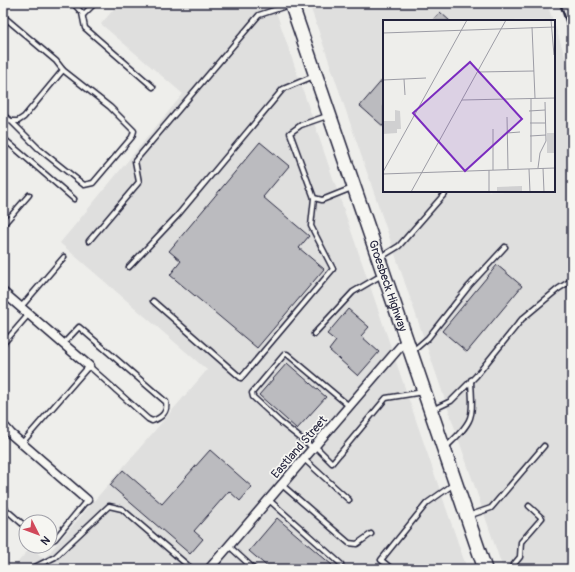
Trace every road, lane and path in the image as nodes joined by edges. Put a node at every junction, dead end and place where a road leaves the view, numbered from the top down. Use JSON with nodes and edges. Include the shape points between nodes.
{"nodes":[{"id":1,"x":73,"y":3,"type":"edge"},
{"id":2,"x":95,"y":3,"type":"edge"},
{"id":3,"x":314,"y":3,"type":"edge"},
{"id":4,"x":292,"y":5,"type":"edge"},
{"id":5,"x":83,"y":15,"type":"junction"},
{"id":6,"x":3,"y":16,"type":"edge"},
{"id":7,"x":63,"y":70,"type":"junction"},
{"id":8,"x":316,"y":75,"type":"junction"},
{"id":9,"x":153,"y":87,"type":"dead end"},
{"id":10,"x":3,"y":115,"type":"edge"},
{"id":11,"x":330,"y":115,"type":"junction"},
{"id":12,"x":11,"y":121,"type":"junction"},
{"id":13,"x":3,"y":138,"type":"edge"},
{"id":14,"x":354,"y":187,"type":"junction"},
{"id":15,"x":446,"y":192,"type":"edge"},
{"id":16,"x":28,"y":195,"type":"dead end"},
{"id":17,"x":314,"y":198,"type":"junction"},
{"id":18,"x":74,"y":199,"type":"dead end"},
{"id":19,"x":3,"y":225,"type":"edge"},
{"id":20,"x":89,"y":241,"type":"dead end"},
{"id":21,"x":505,"y":247,"type":"dead end"},
{"id":22,"x":64,"y":257,"type":"dead end"},
{"id":23,"x":378,"y":258,"type":"junction"},
{"id":24,"x":129,"y":267,"type":"dead end"},
{"id":25,"x":384,"y":274,"type":"junction"},
{"id":26,"x":572,"y":280,"type":"edge"},
{"id":27,"x":3,"y":292,"type":"edge"},
{"id":28,"x":153,"y":301,"type":"dead end"},
{"id":29,"x":21,"y":307,"type":"junction"},
{"id":30,"x":29,"y":314,"type":"junction"},
{"id":31,"x":314,"y":334,"type":"dead end"},
{"id":32,"x":406,"y":340,"type":"junction"},
{"id":33,"x":3,"y":344,"type":"edge"},
{"id":34,"x":63,"y":344,"type":"junction"},
{"id":35,"x":411,"y":352,"type":"junction"},
{"id":36,"x":88,"y":366,"type":"junction"},
{"id":37,"x":471,"y":380,"type":"junction"},
{"id":38,"x":424,"y":392,"type":"junction"},
{"id":39,"x":350,"y":406,"type":"junction"},
{"id":40,"x":431,"y":411,"type":"junction"},
{"id":41,"x":3,"y":425,"type":"edge"},
{"id":42,"x":22,"y":443,"type":"junction"},
{"id":43,"x":544,"y":446,"type":"dead end"},
{"id":44,"x":314,"y":447,"type":"junction"},
{"id":45,"x":444,"y":449,"type":"junction"},
{"id":46,"x":304,"y":459,"type":"junction"},
{"id":47,"x":456,"y":483,"type":"junction"},
{"id":48,"x":282,"y":485,"type":"junction"},
{"id":49,"x":88,"y":500,"type":"joint"},
{"id":50,"x":269,"y":500,"type":"junction"},
{"id":51,"x":349,"y":500,"type":"dead end"},
{"id":52,"x":529,"y":506,"type":"dead end"},
{"id":53,"x":3,"y":507,"type":"edge"},
{"id":54,"x":467,"y":516,"type":"junction"},
{"id":55,"x":18,"y":520,"type":"edge"},
{"id":56,"x":370,"y":534,"type":"dead end"},
{"id":57,"x":58,"y":535,"type":"edge"},
{"id":58,"x":228,"y":546,"type":"junction"},
{"id":59,"x":341,"y":564,"type":"dead end"},
{"id":60,"x":572,"y":564,"type":"edge"},
{"id":61,"x":483,"y":568,"type":"edge"},
{"id":62,"x":31,"y":569,"type":"edge"},
{"id":63,"x":192,"y":569,"type":"edge"},
{"id":64,"x":209,"y":569,"type":"edge"},
{"id":65,"x":254,"y":569,"type":"edge"},
{"id":66,"x":392,"y":569,"type":"edge"},
{"id":67,"x":510,"y":569,"type":"edge"},
{"id":68,"x":568,"y":569,"type":"edge"}],
"edges":[{"from":1,"to":5,"type":"lane"},
{"from":2,"to":5,"type":"lane"},
{"from":3,"to":4,"type":"lane"},
{"from":4,"to":8,"type":"main road","name":"Groesbeck Highway"},
{"from":4,"to":20,"type":"lane","via":[[259,15],[254,20],[135,161],[139,182]]},
{"from":5,"to":9,"type":"lane","via":[[85,28]]},
{"from":6,"to":7,"type":"lane","via":[[56,61]]},
{"from":7,"to":12,"type":"lane","via":[[24,117],[18,121]]},
{"from":7,"to":12,"type":"lane","via":[[110,107],[134,131],[93,183],[84,185],[39,149]]},
{"from":8,"to":11,"type":"main road","name":"Groesbeck Highway"},
{"from":8,"to":24,"type":"lane","via":[[283,89],[177,216]]},
{"from":10,"to":12,"type":"lane"},
{"from":11,"to":14,"type":"main road","name":"Groesbeck Highway"},
{"from":11,"to":17,"type":"lane","via":[[301,125],[290,133]]},
{"from":13,"to":18,"type":"lane"},
{"from":14,"to":17,"type":"lane","via":[[322,200]]},
{"from":14,"to":23,"type":"main road","name":"Groesbeck Highway"},
{"from":15,"to":23,"type":"lane","via":[[398,246]]},
{"from":16,"to":19,"type":"lane"},
{"from":17,"to":28,"type":"lane","via":[[311,226],[333,269],[241,378]]},
{"from":21,"to":35,"type":"lane","via":[[469,286],[428,338]]},
{"from":22,"to":29,"type":"lane"},
{"from":23,"to":25,"type":"main road","name":"Groesbeck Highway"},
{"from":25,"to":31,"type":"lane","via":[[353,292]]},
{"from":25,"to":32,"type":"main road","name":"Groesbeck Highway"},
{"from":26,"to":37,"type":"lane","via":[[522,319]]},
{"from":27,"to":29,"type":"street"},
{"from":29,"to":30,"type":"street"},
{"from":30,"to":33,"type":"lane"},
{"from":30,"to":34,"type":"street"},
{"from":32,"to":35,"type":"main road","name":"Groesbeck Highway"},
{"from":32,"to":39,"type":"street","name":"Eastland Street"},
{"from":34,"to":36,"type":"street"},
{"from":34,"to":36,"type":"lane","via":[[79,327],[166,402],[167,408],[159,418],[152,421],[148,419]]},
{"from":35,"to":38,"type":"main road","name":"Groesbeck Highway"},
{"from":36,"to":42,"type":"lane"},
{"from":37,"to":40,"type":"lane","via":[[451,401]]},
{"from":37,"to":45,"type":"lane","via":[[470,418]]},
{"from":38,"to":40,"type":"main road","name":"Groesbeck Highway"},
{"from":38,"to":44,"type":"lane","via":[[386,398],[332,463]]},
{"from":39,"to":44,"type":"street","name":"Eastland Street"},
{"from":39,"to":44,"type":"lane","via":[[287,354],[283,356],[252,393],[253,397],[280,422]]},
{"from":40,"to":45,"type":"main road","name":"Groesbeck Highway"},
{"from":41,"to":42,"type":"street"},
{"from":42,"to":49,"type":"street"},
{"from":43,"to":54,"type":"lane","via":[[491,508]]},
{"from":44,"to":46,"type":"street","name":"Eastland Street"},
{"from":45,"to":47,"type":"main road","name":"Groesbeck Highway"},
{"from":46,"to":48,"type":"street","name":"Eastland Street"},
{"from":46,"to":51,"type":"lane"},
{"from":47,"to":54,"type":"main road","name":"Groesbeck Highway"},
{"from":47,"to":66,"type":"lane","via":[[428,503],[380,560]]},
{"from":48,"to":50,"type":"street","name":"Eastland Street"},
{"from":48,"to":56,"type":"lane","via":[[349,543],[357,544]]},
{"from":49,"to":57,"type":"lane"},
{"from":50,"to":58,"type":"street","name":"Eastland Street"},
{"from":50,"to":59,"type":"lane"},
{"from":52,"to":67,"type":"lane","via":[[542,518],[521,542],[520,557]]},
{"from":53,"to":55,"type":"lane"},
{"from":54,"to":61,"type":"main road","name":"Groesbeck Highway"},
{"from":58,"to":64,"type":"street","name":"Eastland Street"},
{"from":58,"to":65,"type":"lane"},
{"from":60,"to":68,"type":"lane"},
{"from":62,"to":63,"type":"lane","via":[[55,557],[110,506],[122,509]]}]}
